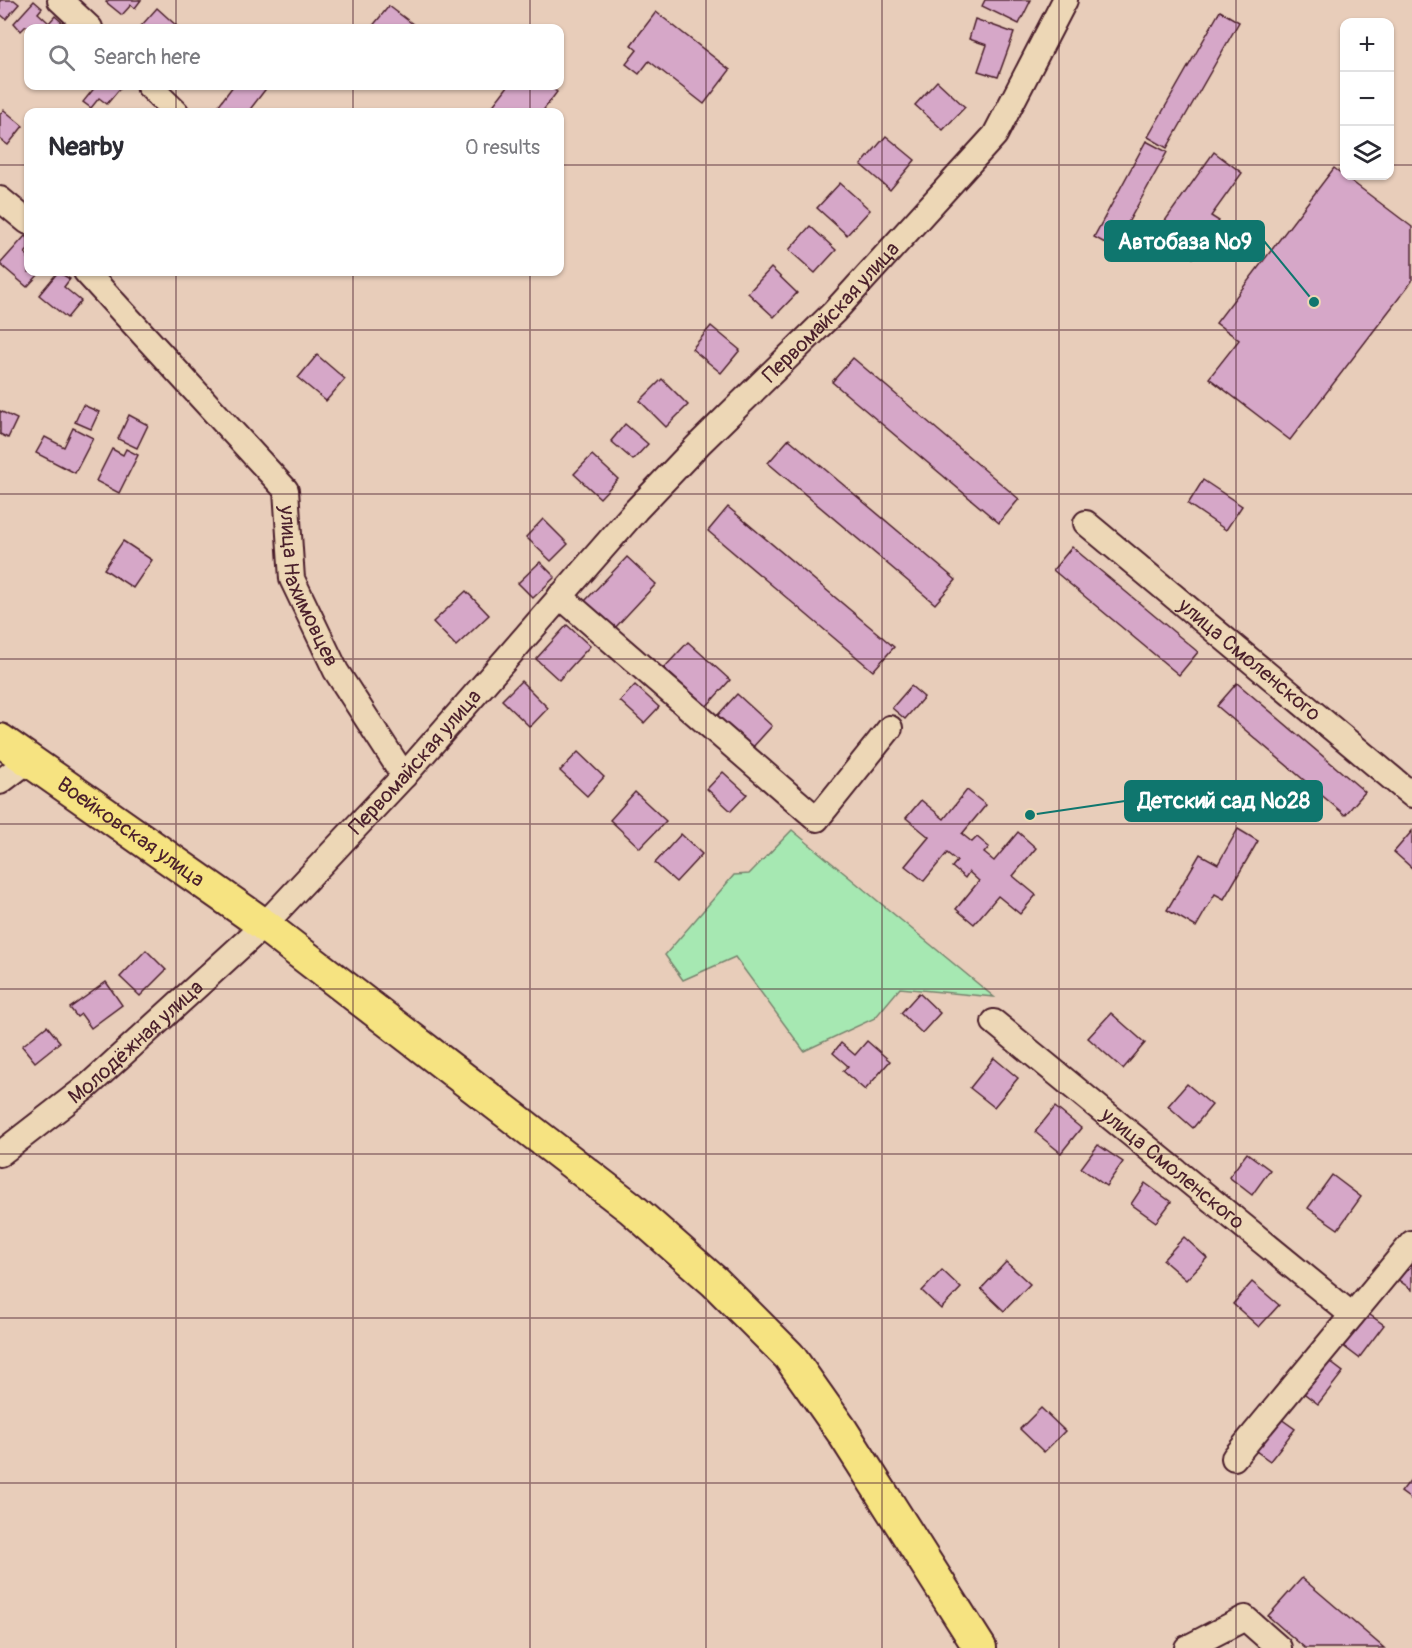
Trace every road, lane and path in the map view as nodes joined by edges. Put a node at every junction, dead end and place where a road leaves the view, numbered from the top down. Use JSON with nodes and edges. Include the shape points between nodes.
{"nodes":[{"id":1,"x":60,"y":0,"type":"edge"},
{"id":2,"x":1065,"y":0,"type":"edge"},
{"id":3,"x":86,"y":24,"type":"edge"},
{"id":4,"x":152,"y":90,"type":"edge"},
{"id":5,"x":172,"y":108,"type":"edge"},
{"id":6,"x":0,"y":198,"type":"edge"},
{"id":7,"x":24,"y":219,"type":"edge"},
{"id":8,"x":90,"y":276,"type":"edge"},
{"id":9,"x":1086,"y":523,"type":"dead end"},
{"id":10,"x":560,"y":596,"type":"junction"},
{"id":11,"x":890,"y":728,"type":"dead end"},
{"id":12,"x":0,"y":740,"type":"edge"},
{"id":13,"x":28,"y":761,"type":"junction"},
{"id":14,"x":404,"y":776,"type":"junction"},
{"id":15,"x":0,"y":782,"type":"edge"},
{"id":16,"x":1412,"y":795,"type":"edge"},
{"id":17,"x":264,"y":925,"type":"junction"},
{"id":18,"x":994,"y":1022,"type":"dead end"},
{"id":19,"x":0,"y":1154,"type":"edge"},
{"id":20,"x":1412,"y":1243,"type":"edge"},
{"id":21,"x":1352,"y":1315,"type":"junction"},
{"id":22,"x":1234,"y":1458,"type":"dead end"},
{"id":23,"x":980,"y":1648,"type":"edge"},
{"id":24,"x":1187,"y":1648,"type":"edge"},
{"id":25,"x":1279,"y":1648,"type":"edge"}],
"edges":[{"from":1,"to":3,"type":"street"},
{"from":2,"to":10,"type":"street","name":"Первомайская улица","via":[[995,135],[834,312],[691,452]]},
{"from":4,"to":5,"type":"street"},
{"from":6,"to":7,"type":"street"},
{"from":8,"to":14,"type":"street","name":"улица Нахимовцев","via":[[286,490],[292,579],[336,672]]},
{"from":9,"to":16,"type":"street","name":"улица Смоленского"},
{"from":10,"to":11,"type":"street","via":[[817,819]]},
{"from":10,"to":14,"type":"street","name":"Первомайская улица"},
{"from":12,"to":13,"type":"main road","name":"Воейковская улица"},
{"from":13,"to":15,"type":"street"},
{"from":13,"to":17,"type":"main road","name":"Воейковская улица"},
{"from":14,"to":17,"type":"street","name":"Первомайская улица"},
{"from":17,"to":19,"type":"street","name":"Молодёжная улица","via":[[89,1085]]},
{"from":17,"to":23,"type":"main road","name":"Воейковская улица","via":[[631,1208],[715,1282],[789,1356],[842,1431]]},
{"from":18,"to":21,"type":"street","name":"улица Смоленского"},
{"from":20,"to":21,"type":"street"},
{"from":21,"to":22,"type":"street"},
{"from":24,"to":25,"type":"street","via":[[1245,1618]]}]}
